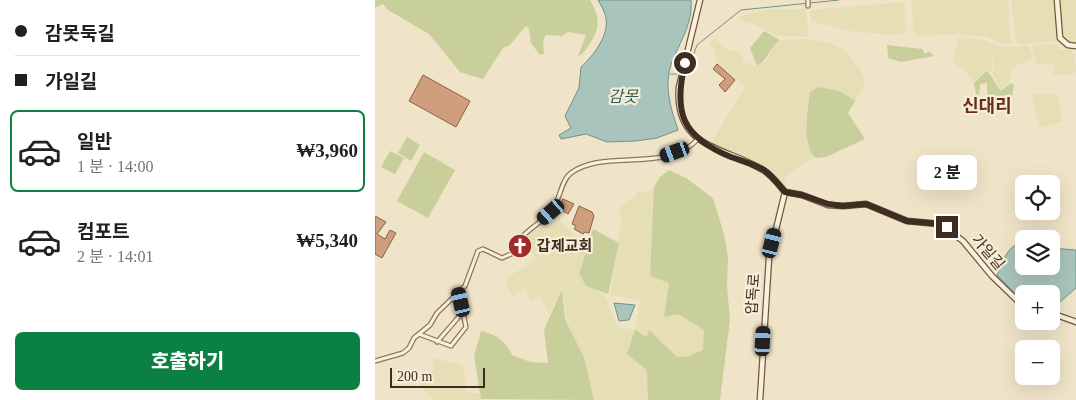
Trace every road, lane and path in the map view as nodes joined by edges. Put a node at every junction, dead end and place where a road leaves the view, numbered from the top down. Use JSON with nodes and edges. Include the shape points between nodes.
{"nodes":[{"id":1,"x":700,"y":0,"type":"edge"},
{"id":2,"x":808,"y":0,"type":"edge"},
{"id":3,"x":1057,"y":0,"type":"edge"},
{"id":4,"x":808,"y":6,"type":"dead end"},
{"id":5,"x":1076,"y":46,"type":"edge"},
{"id":6,"x":698,"y":139,"type":"junction"},
{"id":7,"x":785,"y":192,"type":"junction"},
{"id":8,"x":459,"y":292,"type":"junction"},
{"id":9,"x":1015,"y":298,"type":"edge"},
{"id":10,"x":463,"y":312,"type":"junction"},
{"id":11,"x":1060,"y":316,"type":"edge"},
{"id":12,"x":1076,"y":322,"type":"edge"},
{"id":13,"x":419,"y":334,"type":"junction"},
{"id":14,"x":437,"y":342,"type":"junction"},
{"id":15,"x":375,"y":361,"type":"edge"},
{"id":16,"x":760,"y":400,"type":"edge"}],
"edges":[{"from":1,"to":6,"type":"street","via":[[679,100],[683,117]]},
{"from":2,"to":4,"type":"street"},
{"from":3,"to":5,"type":"street","via":[[1061,38],[1068,45]]},
{"from":6,"to":7,"type":"street","via":[[766,171]]},
{"from":6,"to":8,"type":"street","via":[[690,148],[663,156],[589,164],[569,174],[551,212],[515,242],[511,254],[502,258],[483,248],[478,251],[465,286]]},
{"from":7,"to":9,"type":"street","name":"가일길","via":[[828,204],[866,204],[907,221],[940,224],[963,241]]},
{"from":7,"to":16,"type":"street","name":"압독로","via":[[769,258]]},
{"from":8,"to":10,"type":"street"},
{"from":8,"to":13,"type":"street"},
{"from":10,"to":14,"type":"street"},
{"from":10,"to":14,"type":"street","via":[[466,327],[451,346]]},
{"from":11,"to":12,"type":"street"},
{"from":13,"to":14,"type":"street"},
{"from":13,"to":15,"type":"street","via":[[403,353]]}]}
